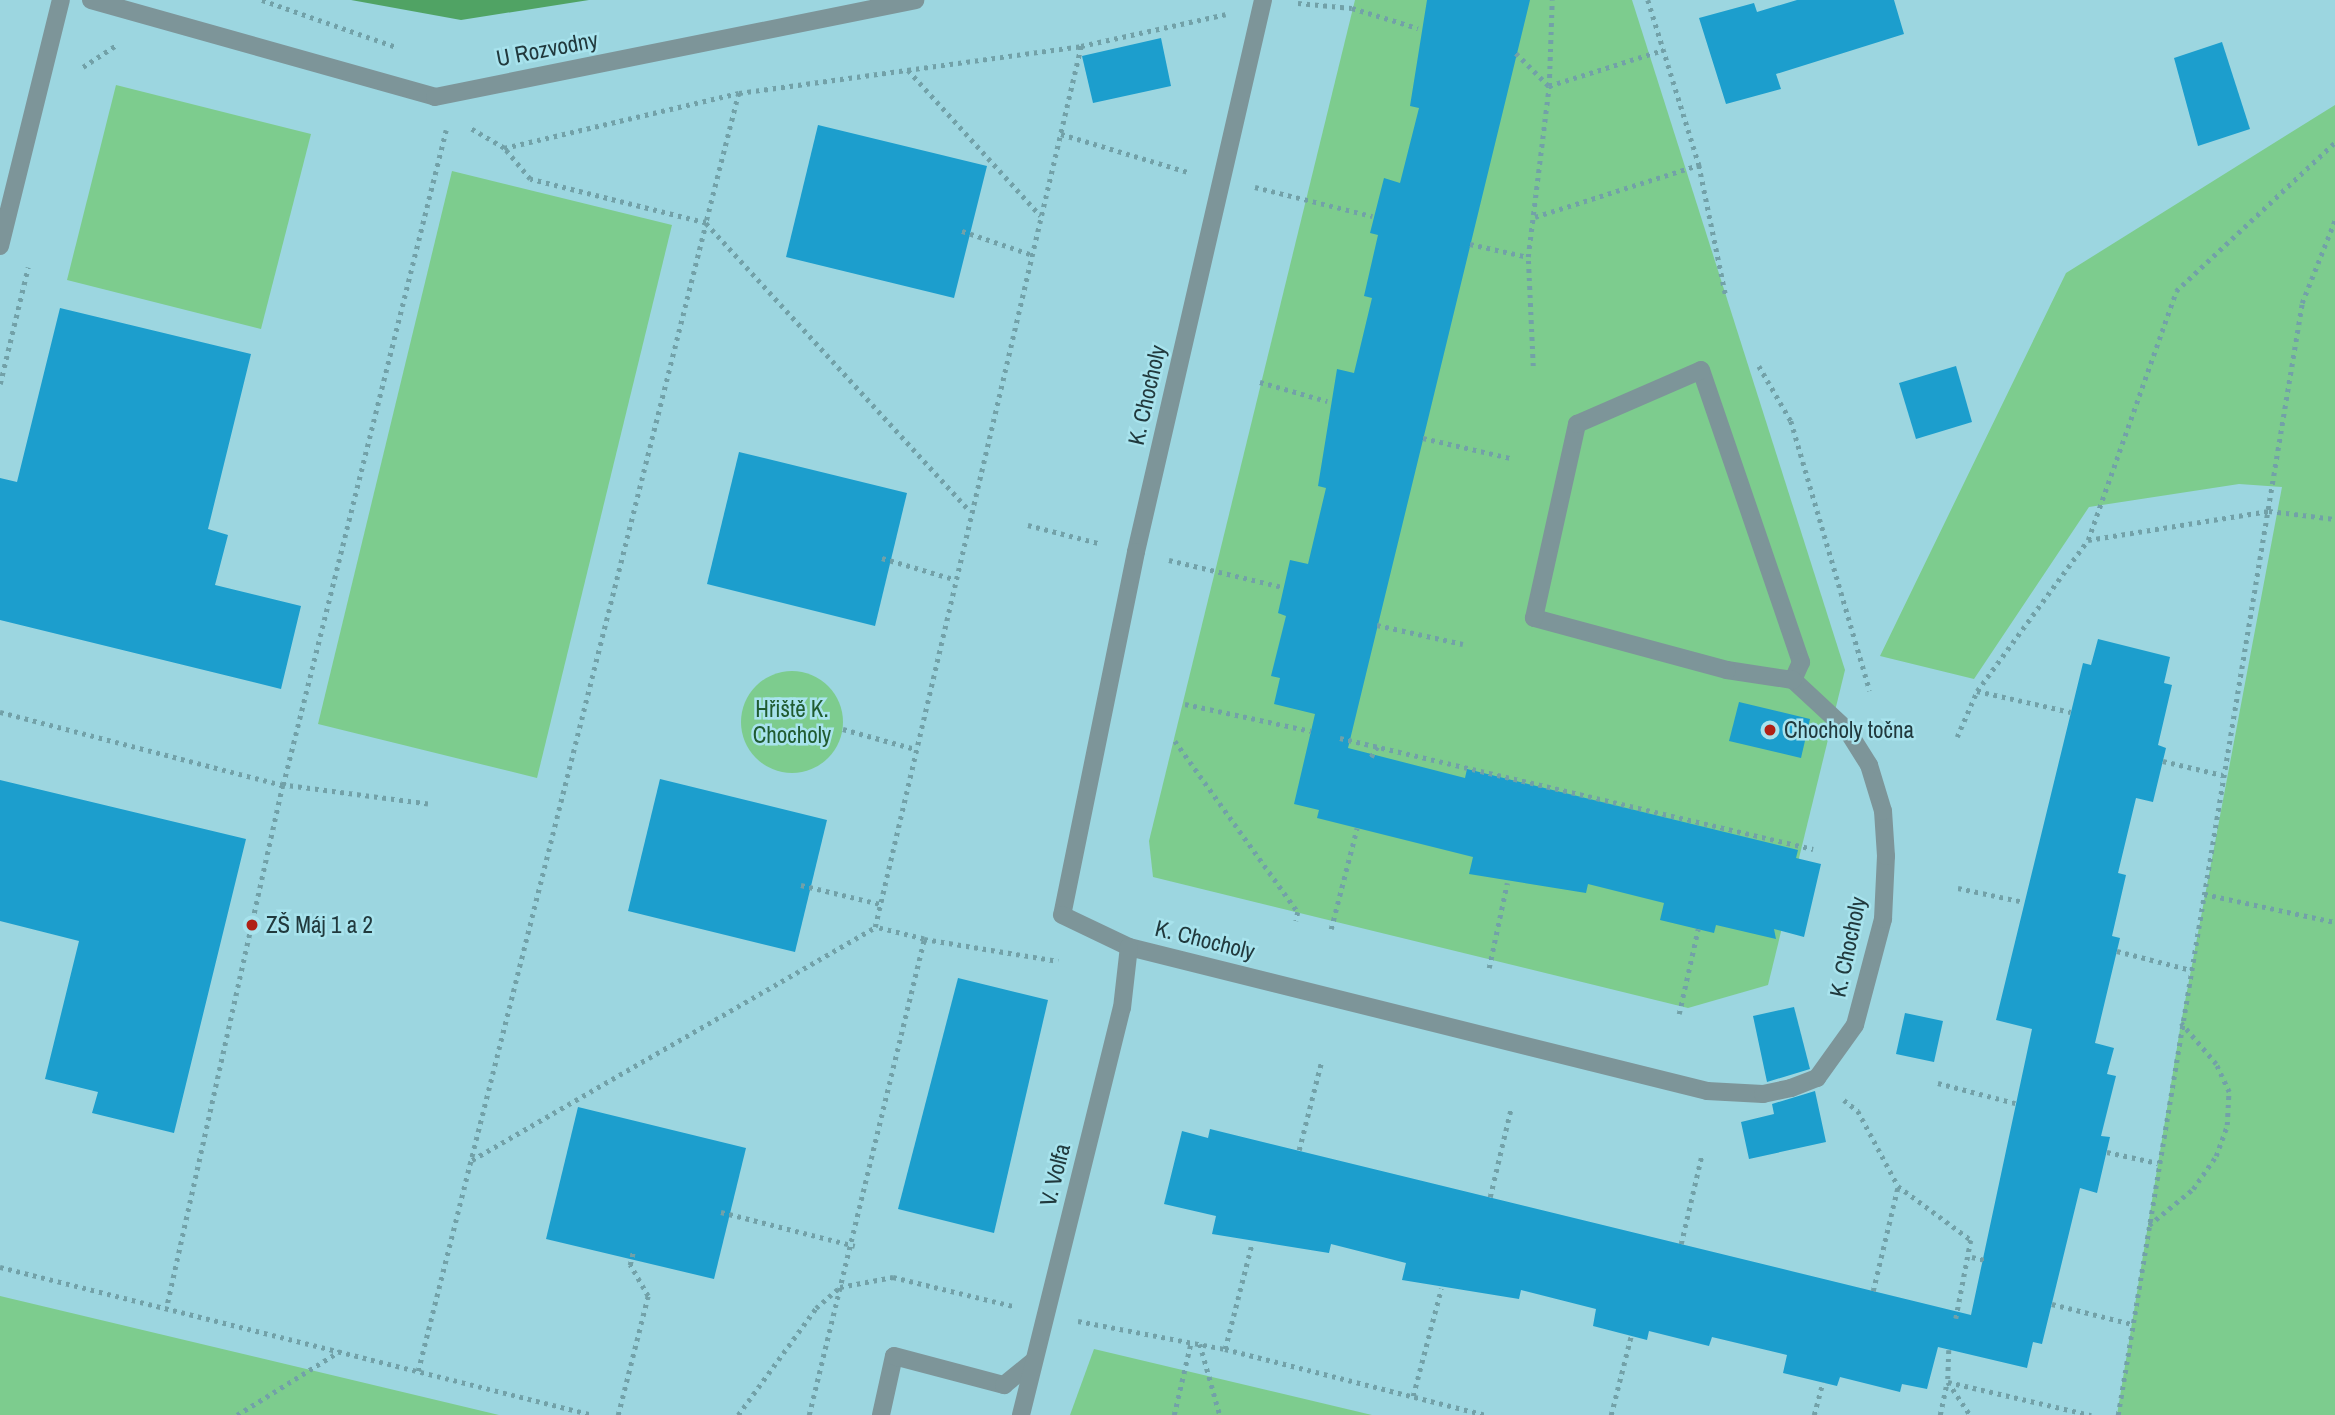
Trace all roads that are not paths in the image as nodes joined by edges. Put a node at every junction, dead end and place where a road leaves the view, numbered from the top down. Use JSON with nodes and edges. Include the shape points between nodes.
{"nodes":[{"id":1,"x":61,"y":0,"type":"edge"},
{"id":2,"x":91,"y":0,"type":"edge"},
{"id":3,"x":915,"y":0,"type":"edge"},
{"id":4,"x":1263,"y":0,"type":"edge"},
{"id":5,"x":0,"y":246,"type":"edge"},
{"id":6,"x":1793,"y":680,"type":"junction"},
{"id":7,"x":1129,"y":947,"type":"junction"},
{"id":8,"x":1034,"y":1361,"type":"junction"},
{"id":9,"x":881,"y":1415,"type":"edge"},
{"id":10,"x":1021,"y":1415,"type":"edge"}],
"edges":[{"from":1,"to":5,"type":"street"},
{"from":2,"to":3,"type":"street","name":"U Rozvodny","via":[[435,97]]},
{"from":4,"to":7,"type":"street","name":"K. Chocholy","via":[[1062,915]]},
{"from":6,"to":6,"type":"street","via":[[1801,662],[1701,370],[1577,424],[1534,618],[1727,670]]},
{"from":6,"to":7,"type":"street","name":"K. Chocholy","via":[[1847,730],[1869,765],[1883,811],[1886,856],[1883,919],[1871,979],[1855,1025],[1817,1078],[1763,1094],[1707,1091]]},
{"from":7,"to":8,"type":"street","name":"V. Volfa","via":[[1122,1008]]},
{"from":8,"to":9,"type":"street","via":[[1004,1385],[894,1356]]},
{"from":8,"to":10,"type":"street","name":"V. Volfa"}]}
